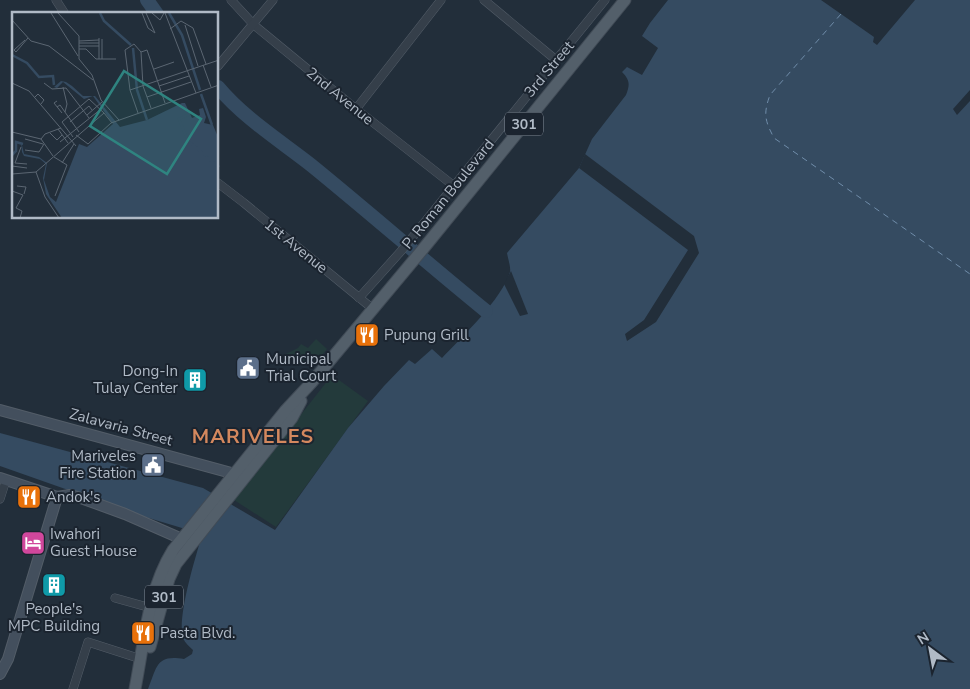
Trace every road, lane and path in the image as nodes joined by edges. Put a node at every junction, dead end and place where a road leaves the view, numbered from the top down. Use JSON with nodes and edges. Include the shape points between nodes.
{"nodes":[{"id":1,"x":56,"y":0,"type":"edge"},
{"id":2,"x":231,"y":0,"type":"edge"},
{"id":3,"x":273,"y":0,"type":"edge"},
{"id":4,"x":441,"y":0,"type":"edge"},
{"id":5,"x":484,"y":0,"type":"edge"},
{"id":6,"x":605,"y":0,"type":"edge"},
{"id":7,"x":625,"y":0,"type":"edge"},
{"id":8,"x":64,"y":12,"type":"edge"},
{"id":9,"x":254,"y":25,"type":"junction"},
{"id":10,"x":575,"y":38,"type":"junction"},
{"id":11,"x":583,"y":53,"type":"junction"},
{"id":12,"x":556,"y":60,"type":"junction"},
{"id":13,"x":219,"y":65,"type":"edge"},
{"id":14,"x":356,"y":109,"type":"junction"},
{"id":15,"x":219,"y":184,"type":"edge"},
{"id":16,"x":454,"y":186,"type":"junction"},
{"id":17,"x":360,"y":298,"type":"junction"},
{"id":18,"x":373,"y":309,"type":"junction"},
{"id":19,"x":312,"y":382,"type":"junction"},
{"id":20,"x":0,"y":410,"type":"edge"},
{"id":21,"x":235,"y":474,"type":"junction"},
{"id":22,"x":3,"y":479,"type":"edge"},
{"id":23,"x":226,"y":492,"type":"junction"},
{"id":24,"x":57,"y":498,"type":"junction"},
{"id":25,"x":0,"y":499,"type":"edge"},
{"id":26,"x":188,"y":537,"type":"junction"},
{"id":27,"x":116,"y":598,"type":"dead end"},
{"id":28,"x":151,"y":608,"type":"junction"},
{"id":29,"x":141,"y":659,"type":"junction"},
{"id":30,"x":0,"y":674,"type":"edge"},
{"id":31,"x":73,"y":689,"type":"edge"},
{"id":32,"x":135,"y":689,"type":"edge"}],
"edges":[{"from":1,"to":8,"type":"street"},
{"from":2,"to":9,"type":"street","name":"2nd Avenue"},
{"from":3,"to":9,"type":"street"},
{"from":4,"to":14,"type":"street"},
{"from":5,"to":12,"type":"street"},
{"from":6,"to":10,"type":"street","name":"3rd Street"},
{"from":7,"to":11,"type":"main road","name":"P. Roman Boulevard","number":"301"},
{"from":9,"to":13,"type":"street"},
{"from":9,"to":14,"type":"street","name":"2nd Avenue"},
{"from":10,"to":11,"type":"street"},
{"from":10,"to":12,"type":"street","name":"3rd Street"},
{"from":11,"to":18,"type":"main road","name":"P. Roman Boulevard","number":"301"},
{"from":12,"to":16,"type":"street","name":"3rd Street"},
{"from":14,"to":16,"type":"street","name":"2nd Avenue"},
{"from":15,"to":17,"type":"street","name":"1st Avenue"},
{"from":16,"to":17,"type":"street","name":"3rd Street"},
{"from":17,"to":18,"type":"street","name":"1st Avenue"},
{"from":18,"to":19,"type":"main road","name":"P. Roman Boulevard","number":"301"},
{"from":19,"to":21,"type":"main road","name":"P. Roman Boulevard","number":"301"},
{"from":19,"to":23,"type":"main road","name":"P. Roman Boulevard","number":"301","via":[[292,418]]},
{"from":20,"to":21,"type":"main road","name":"Zalavaria Street"},
{"from":21,"to":23,"type":"main road","name":"P. Roman Boulevard","number":"301"},
{"from":22,"to":24,"type":"main road"},
{"from":22,"to":25,"type":"street"},
{"from":23,"to":26,"type":"main road","name":"P. Roman Boulevard","number":"301"},
{"from":24,"to":26,"type":"main road","via":[[70,495],[81,498]]},
{"from":24,"to":30,"type":"main road","via":[[8,659]]},
{"from":26,"to":28,"type":"main road","name":"P. Roman Boulevard","number":"301","via":[[170,555],[163,568]]},
{"from":26,"to":29,"type":"main road","name":"P. Roman Boulevard","number":"301","via":[[168,579],[150,646]]},
{"from":27,"to":28,"type":"street"},
{"from":28,"to":29,"type":"main road","name":"P. Roman Boulevard","number":"301"},
{"from":29,"to":31,"type":"street","via":[[88,642]]},
{"from":29,"to":32,"type":"main road","name":"P. Roman Boulevard","number":"301"}]}
